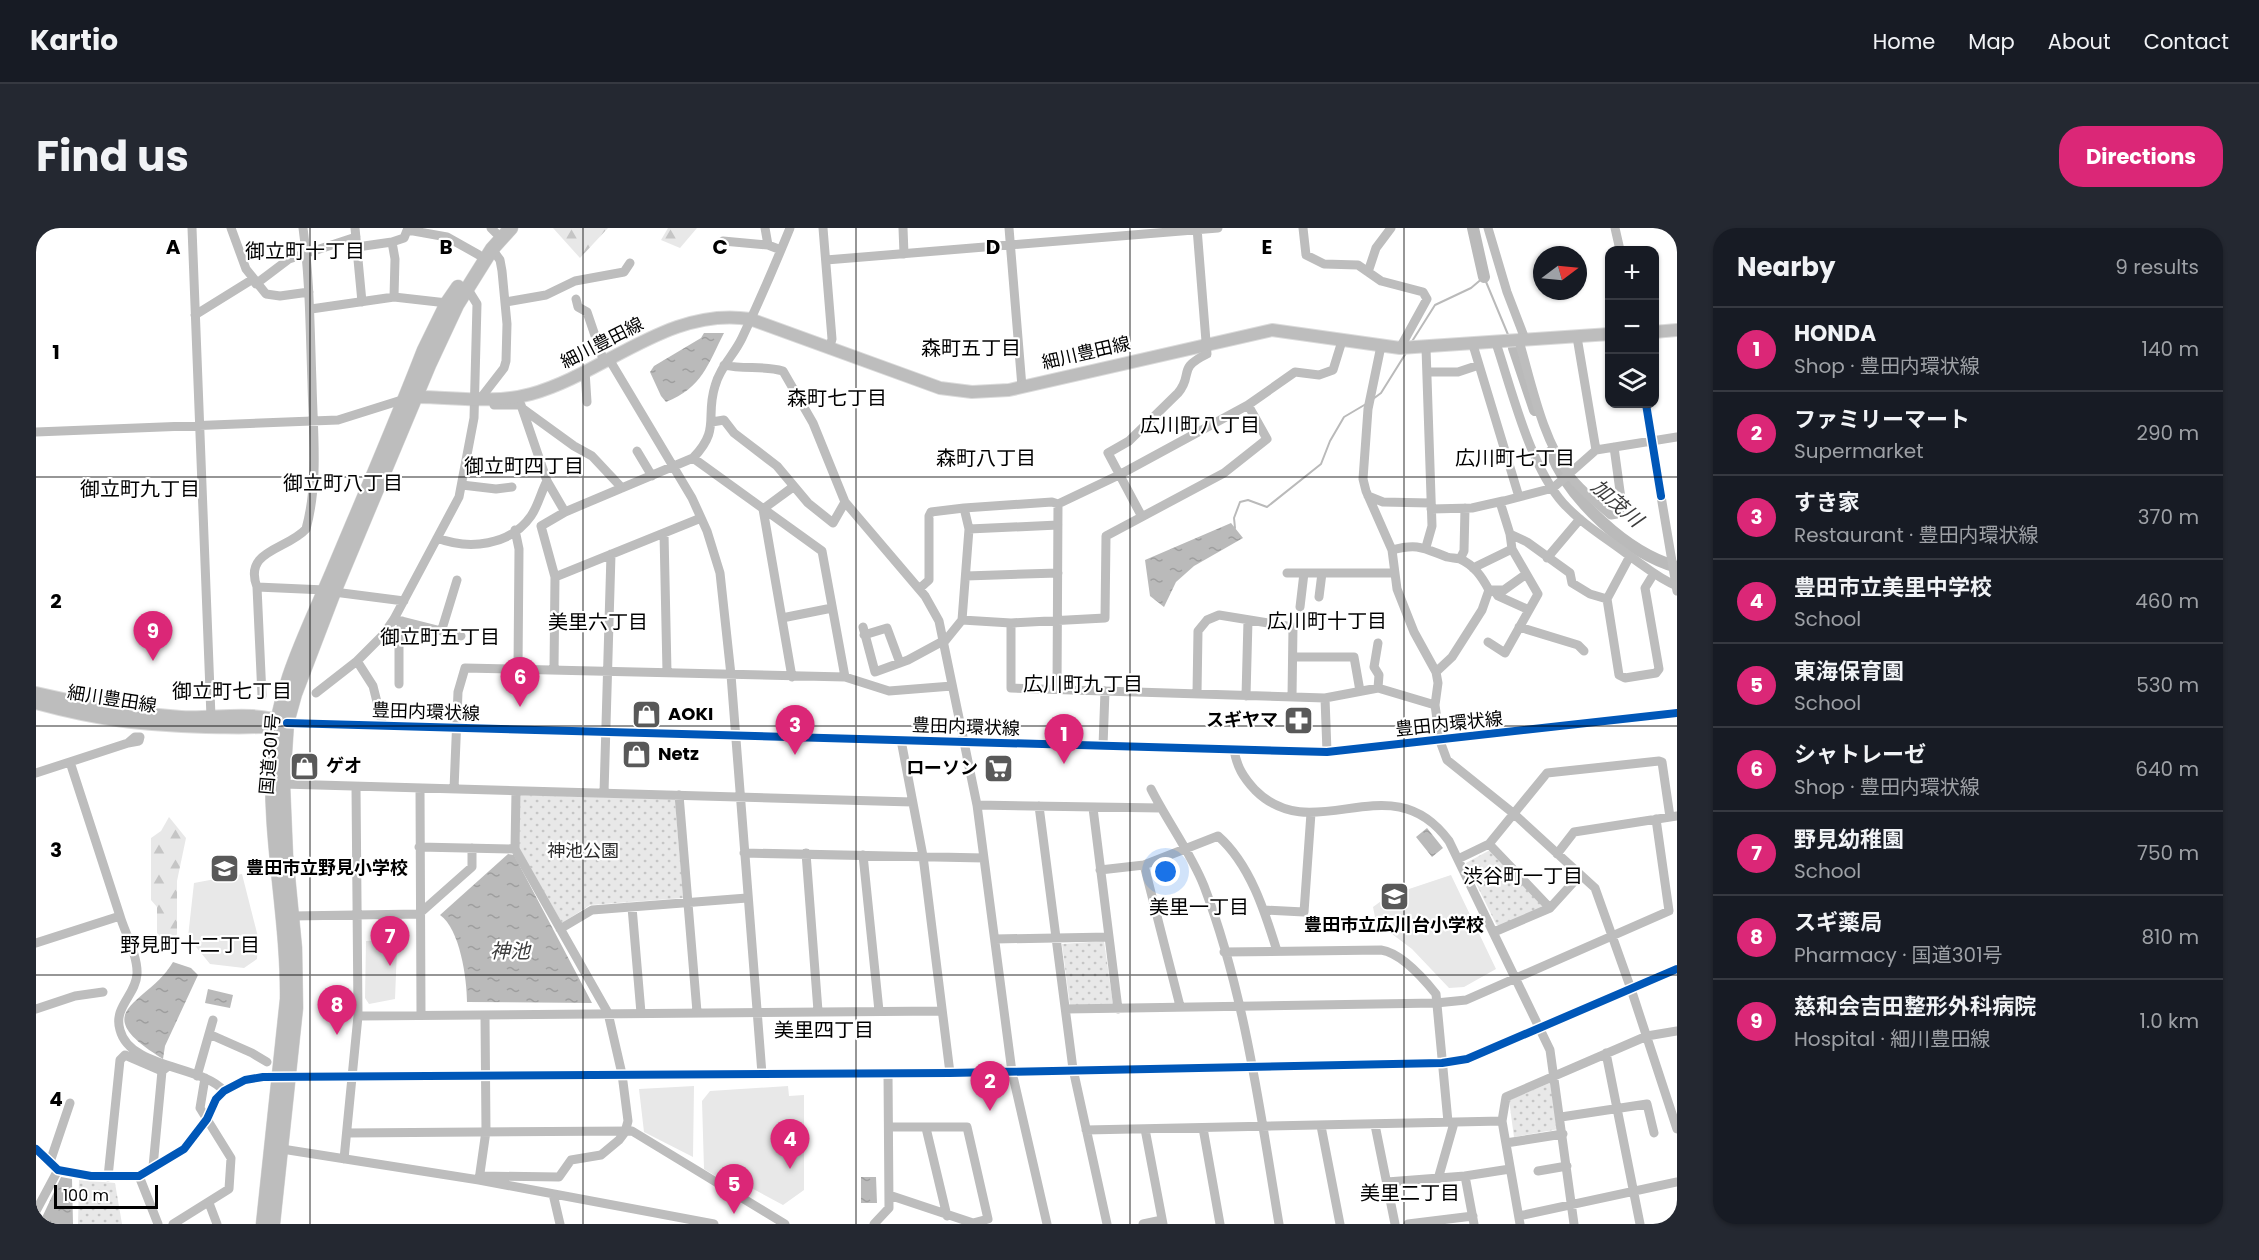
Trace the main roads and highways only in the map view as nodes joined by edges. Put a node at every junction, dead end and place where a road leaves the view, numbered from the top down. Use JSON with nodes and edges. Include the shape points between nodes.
{"nodes":[{"id":1,"x":511,"y":228,"type":"edge"},
{"id":2,"x":496,"y":230,"type":"edge"},
{"id":3,"x":486,"y":252,"type":"junction"},
{"id":4,"x":1677,"y":330,"type":"edge"},
{"id":5,"x":1659,"y":332,"type":"edge"},
{"id":6,"x":1605,"y":334,"type":"edge"},
{"id":7,"x":411,"y":398,"type":"junction"},
{"id":8,"x":36,"y":693,"type":"edge"},
{"id":9,"x":36,"y":703,"type":"edge"},
{"id":10,"x":281,"y":723,"type":"junction"},
{"id":11,"x":284,"y":1076,"type":"junction"},
{"id":12,"x":263,"y":1224,"type":"edge"},
{"id":13,"x":273,"y":1224,"type":"edge"}],
"edges":[{"from":1,"to":3,"type":"highway","name":"国道301号"},
{"from":2,"to":3,"type":"highway","name":"国道301号"},
{"from":3,"to":7,"type":"highway","name":"国道301号"},
{"from":3,"to":7,"type":"highway","name":"国道301号","via":[[447,303]]},
{"from":4,"to":5,"type":"main road"},
{"from":6,"to":7,"type":"main road","name":"細川豊田線","via":[[1400,348],[1272,330],[987,392],[940,388],[750,319],[724,316],[651,338],[531,394],[514,398]]},
{"from":7,"to":10,"type":"highway","name":"国道301号","via":[[329,591],[298,650]]},
{"from":8,"to":10,"type":"main road","name":"細川豊田線","via":[[111,710]]},
{"from":9,"to":10,"type":"main road","name":"細川豊田線","via":[[129,723],[258,728]]},
{"from":10,"to":11,"type":"highway","name":"国道301号","via":[[297,987]]},
{"from":10,"to":11,"type":"highway","name":"国道301号","via":[[273,753],[273,817],[287,964]]},
{"from":11,"to":12,"type":"highway","name":"国道301号"},
{"from":11,"to":13,"type":"highway","name":"国道301号","via":[[282,1149]]}]}
